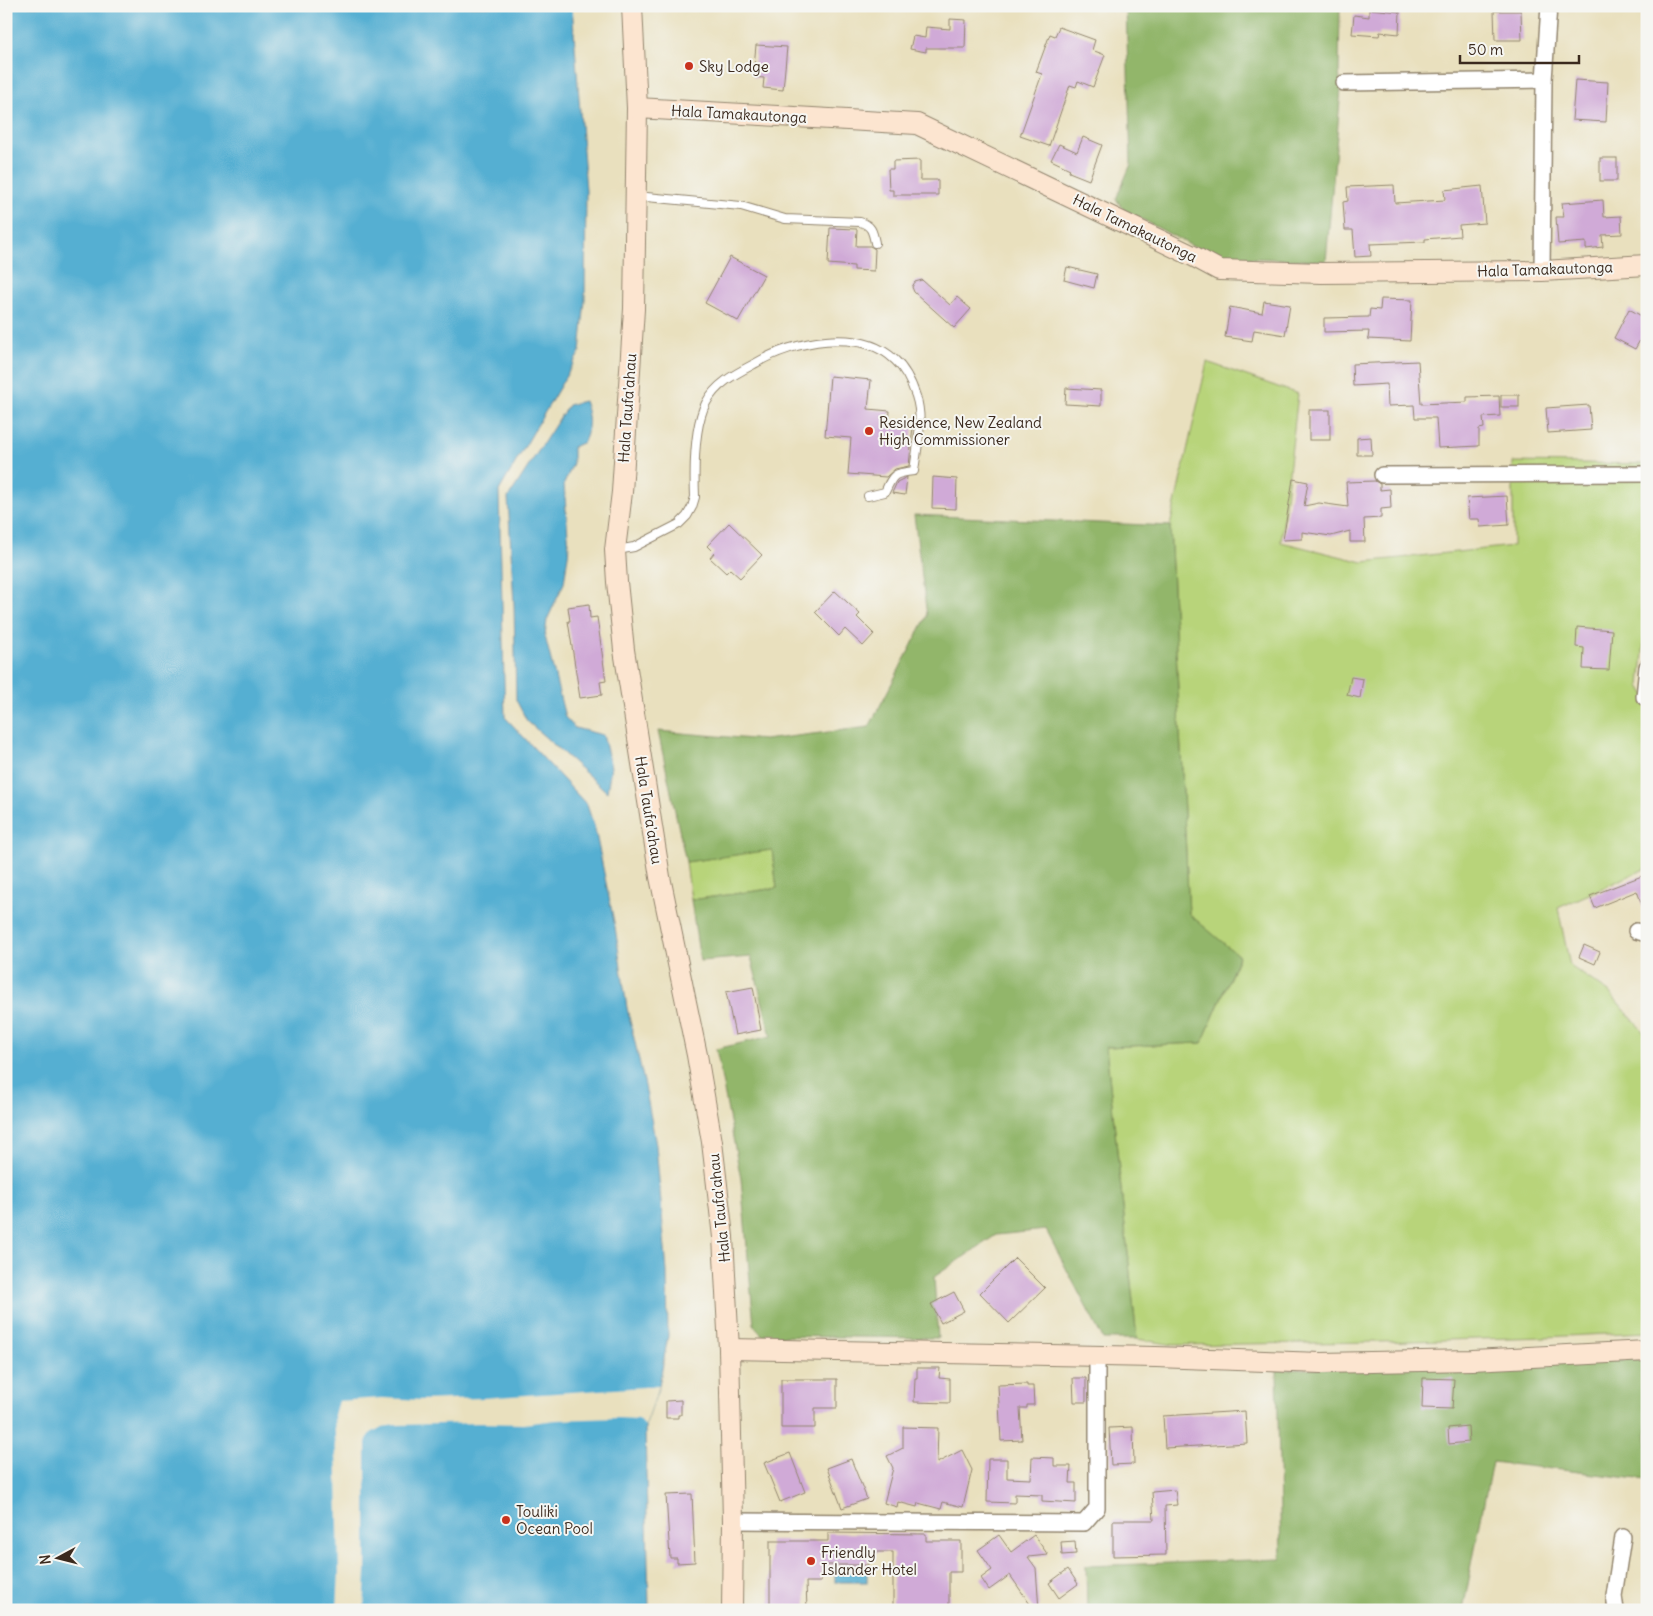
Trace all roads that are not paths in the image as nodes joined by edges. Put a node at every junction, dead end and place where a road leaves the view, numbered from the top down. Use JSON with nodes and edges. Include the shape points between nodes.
{"nodes":[{"id":1,"x":632,"y":6,"type":"edge"},
{"id":2,"x":1549,"y":6,"type":"edge"},
{"id":3,"x":1544,"y":80,"type":"junction"},
{"id":4,"x":1344,"y":83,"type":"dead end"},
{"id":5,"x":637,"y":108,"type":"junction"},
{"id":6,"x":636,"y":196,"type":"junction"},
{"id":7,"x":875,"y":244,"type":"dead end"},
{"id":8,"x":1647,"y":265,"type":"edge"},
{"id":9,"x":1542,"y":271,"type":"junction"},
{"id":10,"x":1647,"y":474,"type":"edge"},
{"id":11,"x":1382,"y":475,"type":"dead end"},
{"id":12,"x":868,"y":496,"type":"dead end"},
{"id":13,"x":616,"y":550,"type":"junction"},
{"id":14,"x":1647,"y":667,"type":"edge"},
{"id":15,"x":1647,"y":697,"type":"edge"},
{"id":16,"x":729,"y":1349,"type":"junction"},
{"id":17,"x":1647,"y":1351,"type":"edge"},
{"id":18,"x":1097,"y":1356,"type":"junction"},
{"id":19,"x":732,"y":1521,"type":"junction"},
{"id":20,"x":1622,"y":1537,"type":"dead end"},
{"id":21,"x":732,"y":1610,"type":"edge"},
{"id":22,"x":1616,"y":1610,"type":"edge"}],
"edges":[{"from":1,"to":5,"type":"street","name":"Hala Taufa'ahau"},
{"from":2,"to":3,"type":"street"},
{"from":3,"to":4,"type":"street"},
{"from":3,"to":9,"type":"street"},
{"from":5,"to":6,"type":"street","name":"Hala Taufa'ahau"},
{"from":5,"to":9,"type":"street","name":"Hala Tamakautonga","via":[[917,124],[1219,270],[1322,273]]},
{"from":6,"to":7,"type":"lane","via":[[741,206],[785,219],[860,222],[871,229]]},
{"from":6,"to":13,"type":"street","name":"Hala Taufa'ahau","via":[[634,309]]},
{"from":8,"to":9,"type":"street","name":"Hala Tamakautonga"},
{"from":10,"to":11,"type":"street"},
{"from":12,"to":13,"type":"lane","via":[[886,492],[892,477],[898,473],[914,472],[920,422],[916,397],[906,375],[881,350],[831,340],[802,344],[771,354],[719,385],[706,403],[698,428],[695,497],[687,516],[679,524],[634,547]]},
{"from":13,"to":16,"type":"street","name":"Hala Taufa'ahau","via":[[624,650],[660,877],[712,1142],[723,1237]]},
{"from":14,"to":15,"type":"street","via":[[1644,696]]},
{"from":16,"to":18,"type":"street"},
{"from":16,"to":19,"type":"street","name":"Hala Taufa'ahau"},
{"from":17,"to":18,"type":"street","via":[[1472,1360],[1321,1363]]},
{"from":18,"to":19,"type":"street","via":[[1097,1508],[1084,1523]]},
{"from":19,"to":21,"type":"street","name":"Hala Taufa'ahau"},
{"from":20,"to":22,"type":"street","via":[[1614,1596]]}]}
